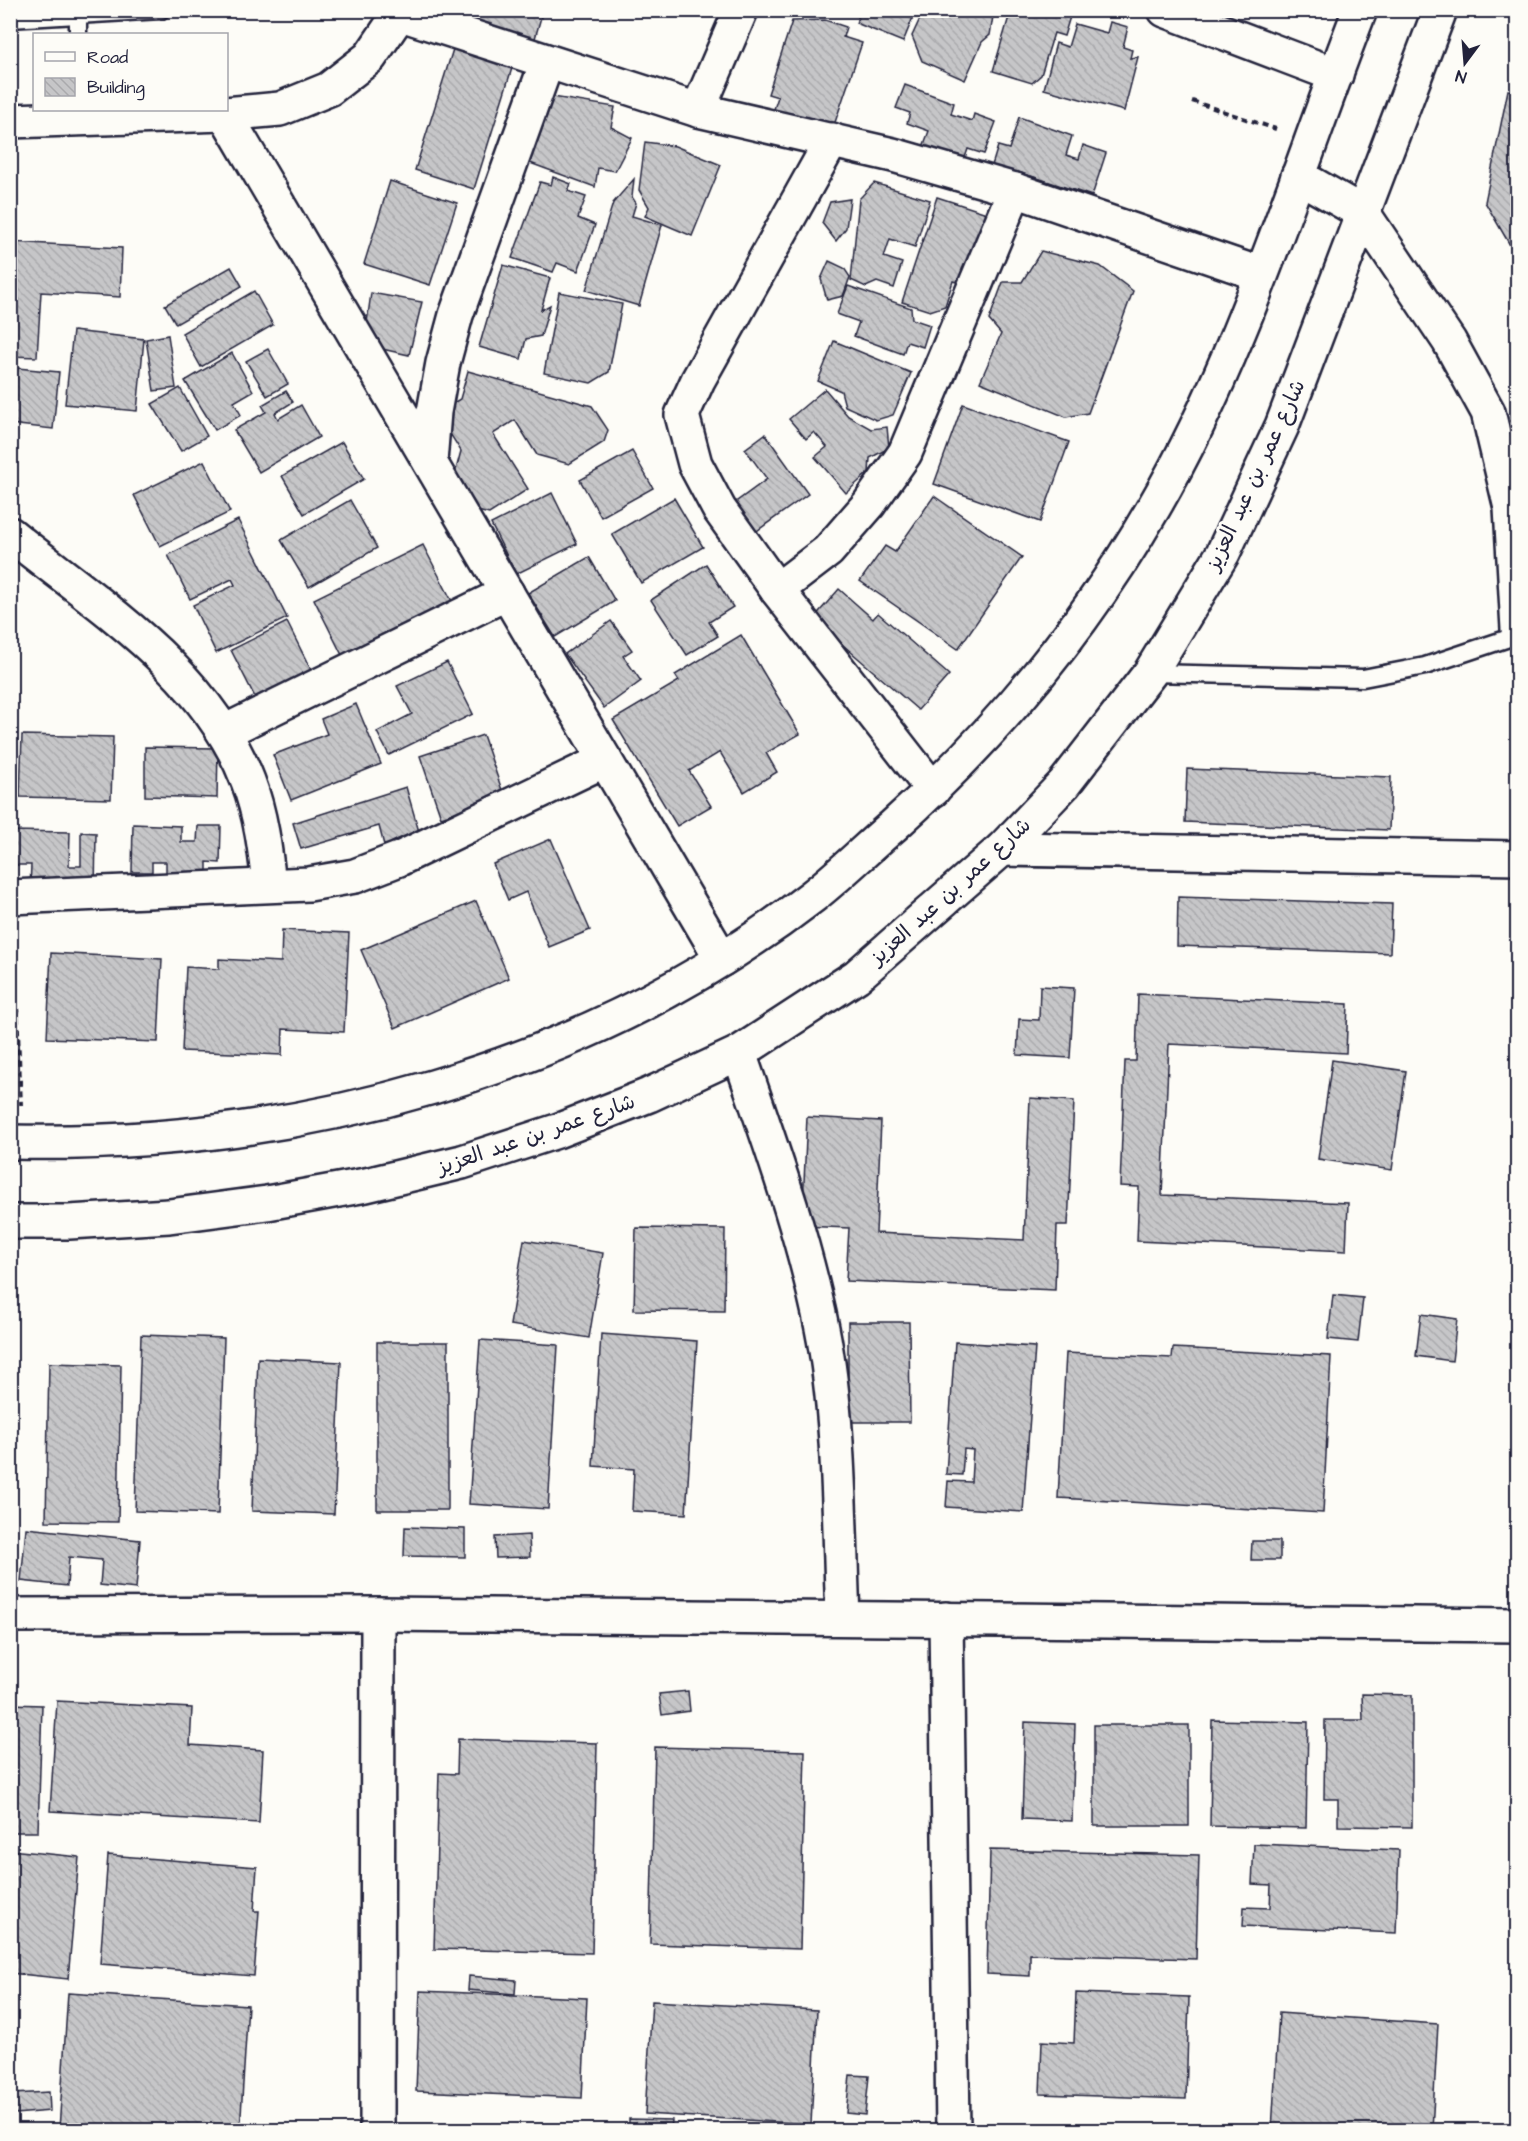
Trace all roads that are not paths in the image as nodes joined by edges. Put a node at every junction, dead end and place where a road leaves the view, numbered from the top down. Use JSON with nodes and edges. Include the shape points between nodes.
{"nodes":[{"id":1,"x":161,"y":10,"type":"edge"},
{"id":2,"x":741,"y":10,"type":"edge"},
{"id":3,"x":1165,"y":10,"type":"edge"},
{"id":4,"x":1360,"y":10,"type":"edge"},
{"id":5,"x":1440,"y":10,"type":"edge"},
{"id":6,"x":401,"y":12,"type":"edge"},
{"id":7,"x":98,"y":13,"type":"edge"},
{"id":8,"x":78,"y":15,"type":"junction"},
{"id":9,"x":10,"y":19,"type":"edge"},
{"id":10,"x":78,"y":33,"type":"edge"},
{"id":11,"x":547,"y":62,"type":"junction"},
{"id":12,"x":1336,"y":75,"type":"junction"},
{"id":13,"x":698,"y":110,"type":"junction"},
{"id":14,"x":78,"y":114,"type":"edge"},
{"id":15,"x":225,"y":114,"type":"junction"},
{"id":16,"x":10,"y":121,"type":"edge"},
{"id":17,"x":832,"y":140,"type":"junction"},
{"id":18,"x":1298,"y":176,"type":"junction"},
{"id":19,"x":1015,"y":190,"type":"junction"},
{"id":20,"x":1363,"y":213,"type":"junction"},
{"id":21,"x":1260,"y":274,"type":"junction"},
{"id":22,"x":430,"y":462,"type":"junction"},
{"id":23,"x":10,"y":534,"type":"edge"},
{"id":24,"x":777,"y":590,"type":"junction"},
{"id":25,"x":507,"y":593,"type":"junction"},
{"id":26,"x":1518,"y":629,"type":"edge"},
{"id":27,"x":1518,"y":635,"type":"edge"},
{"id":28,"x":1149,"y":673,"type":"junction"},
{"id":29,"x":224,"y":732,"type":"junction"},
{"id":30,"x":605,"y":760,"type":"junction"},
{"id":31,"x":933,"y":790,"type":"junction"},
{"id":32,"x":1002,"y":849,"type":"junction"},
{"id":33,"x":1518,"y":858,"type":"edge"},
{"id":34,"x":269,"y":884,"type":"junction"},
{"id":35,"x":12,"y":897,"type":"edge"},
{"id":36,"x":722,"y":959,"type":"junction"},
{"id":37,"x":739,"y":1053,"type":"junction"},
{"id":38,"x":16,"y":1142,"type":"edge"},
{"id":39,"x":10,"y":1222,"type":"edge"},
{"id":40,"x":378,"y":1614,"type":"junction"},
{"id":41,"x":10,"y":1615,"type":"edge"},
{"id":42,"x":843,"y":1618,"type":"junction"},
{"id":43,"x":946,"y":1619,"type":"junction"},
{"id":44,"x":1518,"y":1625,"type":"edge"},
{"id":45,"x":377,"y":2130,"type":"edge"},
{"id":46,"x":953,"y":2130,"type":"edge"}],
"edges":[{"from":1,"to":7,"type":"lane"},
{"from":2,"to":13,"type":"street"},
{"from":3,"to":12,"type":"street"},
{"from":4,"to":12,"type":"street"},
{"from":5,"to":20,"type":"street","name":"شارع عمر بن عبد العزيز"},
{"from":6,"to":11,"type":"street"},
{"from":6,"to":15,"type":"street","via":[[370,57],[329,89],[280,109]]},
{"from":7,"to":8,"type":"lane"},
{"from":8,"to":9,"type":"lane"},
{"from":8,"to":10,"type":"lane"},
{"from":11,"to":13,"type":"street"},
{"from":11,"to":22,"type":"street","via":[[456,315],[436,402]]},
{"from":12,"to":18,"type":"street"},
{"from":13,"to":17,"type":"street"},
{"from":14,"to":15,"type":"street"},
{"from":14,"to":16,"type":"street"},
{"from":15,"to":22,"type":"street"},
{"from":17,"to":19,"type":"street"},
{"from":17,"to":24,"type":"street","via":[[682,415],[695,464],[719,509]]},
{"from":18,"to":20,"type":"street"},
{"from":18,"to":21,"type":"street"},
{"from":19,"to":21,"type":"street"},
{"from":19,"to":24,"type":"street","via":[[905,453],[870,504],[828,551]]},
{"from":20,"to":26,"type":"street","via":[[1449,341],[1488,412],[1511,508]]},
{"from":20,"to":28,"type":"street","name":"شارع عمر بن عبد العزيز","via":[[1282,426],[1223,553]]},
{"from":21,"to":31,"type":"street","via":[[1213,392],[1154,507],[1084,616],[1003,718]]},
{"from":22,"to":25,"type":"street"},
{"from":23,"to":29,"type":"street","via":[[170,663],[200,696]]},
{"from":24,"to":31,"type":"street"},
{"from":25,"to":29,"type":"street"},
{"from":25,"to":30,"type":"street"},
{"from":27,"to":28,"type":"lane","via":[[1425,666],[1363,678]]},
{"from":28,"to":32,"type":"street","name":"شارع عمر بن عبد العزيز","via":[[1064,784]]},
{"from":29,"to":34,"type":"street","via":[[248,781],[263,834]]},
{"from":30,"to":34,"type":"street","via":[[399,859],[355,876],[309,884]]},
{"from":30,"to":36,"type":"street"},
{"from":31,"to":36,"type":"street","via":[[814,895]]},
{"from":32,"to":33,"type":"street"},
{"from":32,"to":37,"type":"street","name":"شارع عمر بن عبد العزيز","via":[[857,976]]},
{"from":34,"to":35,"type":"street"},
{"from":36,"to":38,"type":"street","via":[[622,1013],[535,1052],[444,1084],[352,1109],[258,1127],[162,1139]]},
{"from":37,"to":39,"type":"street","name":"شارع عمر بن عبد العزيز","via":[[649,1095],[557,1131],[462,1161],[366,1185],[169,1216]]},
{"from":37,"to":42,"type":"street","via":[[795,1216],[822,1329],[834,1428]]},
{"from":40,"to":41,"type":"street"},
{"from":40,"to":42,"type":"street"},
{"from":40,"to":45,"type":"street"},
{"from":42,"to":43,"type":"street"},
{"from":43,"to":44,"type":"street"},
{"from":43,"to":46,"type":"street"}]}
